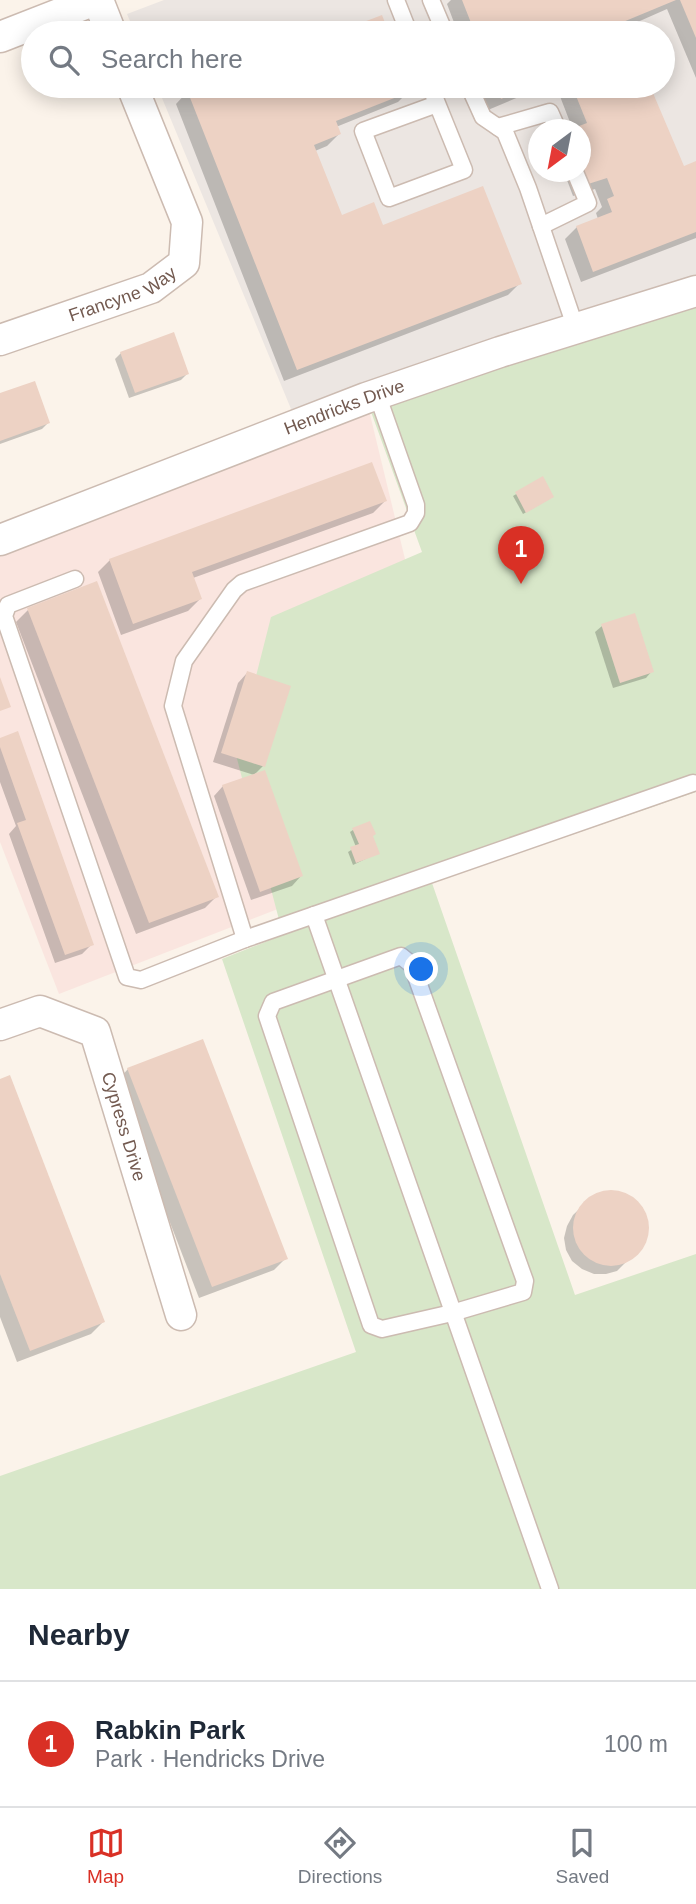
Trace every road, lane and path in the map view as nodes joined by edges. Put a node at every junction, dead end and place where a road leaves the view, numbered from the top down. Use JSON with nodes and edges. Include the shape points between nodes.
{"nodes":[{"id":1,"x":97,"y":0,"type":"edge"},
{"id":2,"x":396,"y":0,"type":"edge"},
{"id":3,"x":431,"y":0,"type":"edge"},
{"id":4,"x":42,"y":21,"type":"edge"},
{"id":5,"x":106,"y":21,"type":"edge"},
{"id":6,"x":404,"y":21,"type":"edge"},
{"id":7,"x":440,"y":21,"type":"edge"},
{"id":8,"x":21,"y":29,"type":"edge"},
{"id":9,"x":0,"y":37,"type":"edge"},
{"id":10,"x":137,"y":98,"type":"edge"},
{"id":11,"x":435,"y":98,"type":"edge"},
{"id":12,"x":474,"y":98,"type":"edge"},
{"id":13,"x":437,"y":104,"type":"junction"},
{"id":14,"x":553,"y":119,"type":"edge"},
{"id":15,"x":498,"y":127,"type":"junction"},
{"id":16,"x":579,"y":182,"type":"edge"},
{"id":17,"x":541,"y":226,"type":"junction"},
{"id":18,"x":696,"y":291,"type":"edge"},
{"id":19,"x":576,"y":328,"type":"junction"},
{"id":20,"x":0,"y":340,"type":"edge"},
{"id":21,"x":377,"y":394,"type":"junction"},
{"id":22,"x":0,"y":540,"type":"edge"},
{"id":23,"x":75,"y":579,"type":"dead end"},
{"id":24,"x":693,"y":783,"type":"dead end"},
{"id":25,"x":314,"y":915,"type":"junction"},
{"id":26,"x":245,"y":940,"type":"junction"},
{"id":27,"x":335,"y":979,"type":"junction"},
{"id":28,"x":0,"y":1025,"type":"edge"},
{"id":29,"x":452,"y":1313,"type":"junction"},
{"id":30,"x":181,"y":1315,"type":"dead end"},
{"id":31,"x":550,"y":1589,"type":"edge"}],
"edges":[{"from":1,"to":4,"type":"street"},
{"from":1,"to":5,"type":"street"},
{"from":2,"to":6,"type":"lane"},
{"from":3,"to":7,"type":"lane"},
{"from":8,"to":9,"type":"street"},
{"from":10,"to":20,"type":"street","name":"Francyne Way","via":[[187,222],[184,263],[151,288]]},
{"from":11,"to":13,"type":"lane"},
{"from":12,"to":15,"type":"lane","via":[[483,117]]},
{"from":13,"to":13,"type":"lane","via":[[363,131],[389,198],[464,170]]},
{"from":14,"to":15,"type":"lane","via":[[550,112]]},
{"from":15,"to":17,"type":"lane","via":[[505,132]]},
{"from":16,"to":17,"type":"lane","via":[[588,203]]},
{"from":17,"to":19,"type":"lane"},
{"from":18,"to":19,"type":"street","name":"Hendricks Drive"},
{"from":19,"to":21,"type":"street","name":"Hendricks Drive"},
{"from":21,"to":22,"type":"street","name":"Hendricks Drive"},
{"from":21,"to":26,"type":"lane","via":[[416,505],[410,523],[242,583],[184,661],[173,706]]},
{"from":23,"to":26,"type":"lane","via":[[8,605],[4,616],[127,977],[141,980]]},
{"from":24,"to":25,"type":"lane"},
{"from":25,"to":26,"type":"lane"},
{"from":25,"to":27,"type":"lane"},
{"from":27,"to":29,"type":"lane"},
{"from":27,"to":29,"type":"lane","via":[[273,1002],[267,1016],[371,1325],[382,1329]]},
{"from":27,"to":29,"type":"lane","via":[[401,956],[412,965],[525,1282],[523,1292]]},
{"from":28,"to":30,"type":"street","name":"Cypress Drive","via":[[40,1011],[94,1032]]},
{"from":29,"to":31,"type":"lane"}]}
